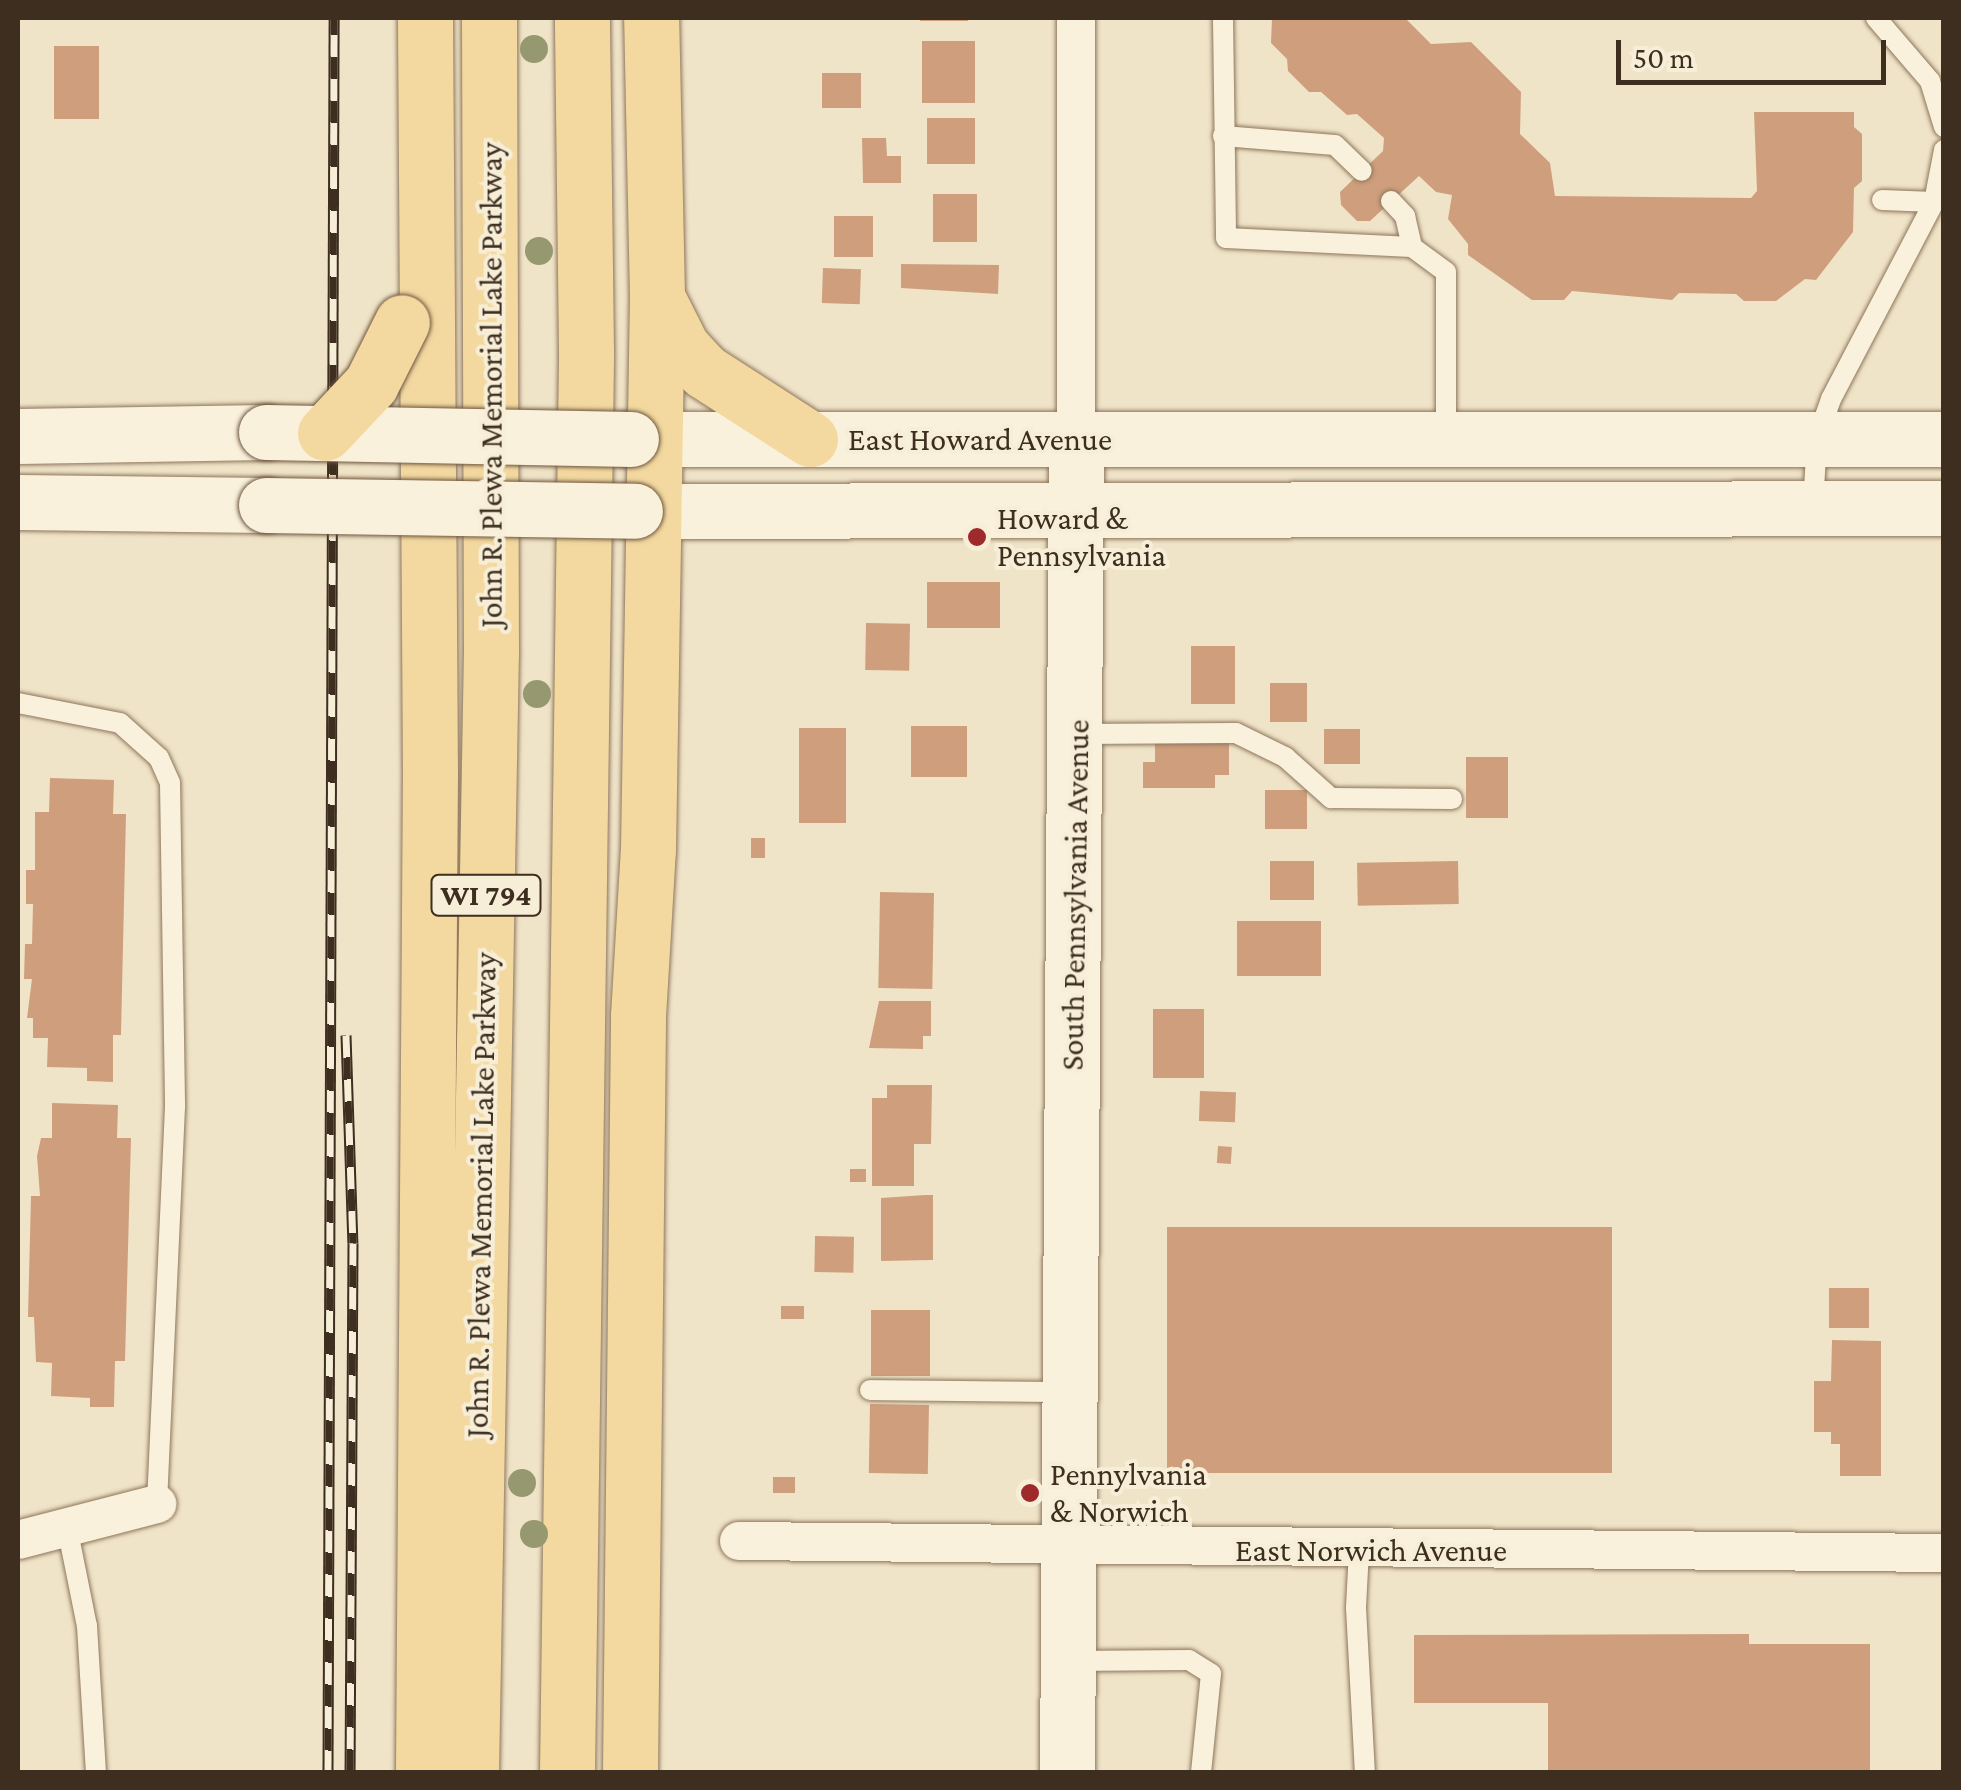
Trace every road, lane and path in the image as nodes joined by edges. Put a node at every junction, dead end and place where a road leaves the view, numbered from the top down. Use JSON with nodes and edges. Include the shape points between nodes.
{"nodes":[{"id":1,"x":425,"y":18,"type":"edge"},
{"id":2,"x":489,"y":18,"type":"edge"},
{"id":3,"x":582,"y":18,"type":"edge"},
{"id":4,"x":651,"y":18,"type":"edge"},
{"id":5,"x":1076,"y":18,"type":"edge"},
{"id":6,"x":1222,"y":18,"type":"edge"},
{"id":7,"x":1876,"y":18,"type":"edge"},
{"id":8,"x":1944,"y":127,"type":"edge"},
{"id":9,"x":1222,"y":136,"type":"junction"},
{"id":10,"x":1944,"y":150,"type":"edge"},
{"id":11,"x":1362,"y":171,"type":"dead end"},
{"id":12,"x":1882,"y":200,"type":"dead end"},
{"id":13,"x":1391,"y":202,"type":"dead end"},
{"id":14,"x":1934,"y":202,"type":"junction"},
{"id":15,"x":1412,"y":246,"type":"junction"},
{"id":16,"x":657,"y":297,"type":"junction"},
{"id":17,"x":417,"y":307,"type":"junction"},
{"id":18,"x":325,"y":433,"type":"junction"},
{"id":19,"x":426,"y":435,"type":"junction"},
{"id":20,"x":18,"y":436,"type":"edge"},
{"id":21,"x":643,"y":438,"type":"junction"},
{"id":22,"x":1076,"y":438,"type":"junction"},
{"id":23,"x":1446,"y":438,"type":"junction"},
{"id":24,"x":1817,"y":438,"type":"junction"},
{"id":25,"x":1944,"y":438,"type":"edge"},
{"id":26,"x":810,"y":439,"type":"junction"},
{"id":27,"x":18,"y":502,"type":"edge"},
{"id":28,"x":427,"y":508,"type":"junction"},
{"id":29,"x":1813,"y":508,"type":"junction"},
{"id":30,"x":1944,"y":508,"type":"edge"},
{"id":31,"x":1076,"y":510,"type":"junction"},
{"id":32,"x":644,"y":512,"type":"junction"},
{"id":33,"x":18,"y":703,"type":"edge"},
{"id":34,"x":1077,"y":734,"type":"junction"},
{"id":35,"x":1452,"y":798,"type":"dead end"},
{"id":36,"x":870,"y":1390,"type":"dead end"},
{"id":37,"x":1070,"y":1392,"type":"junction"},
{"id":38,"x":157,"y":1504,"type":"joint"},
{"id":39,"x":67,"y":1527,"type":"junction"},
{"id":40,"x":18,"y":1540,"type":"edge"},
{"id":41,"x":740,"y":1541,"type":"dead end"},
{"id":42,"x":1068,"y":1548,"type":"junction"},
{"id":43,"x":1359,"y":1550,"type":"junction"},
{"id":44,"x":1944,"y":1553,"type":"edge"},
{"id":45,"x":1068,"y":1660,"type":"junction"},
{"id":46,"x":96,"y":1772,"type":"edge"},
{"id":47,"x":422,"y":1772,"type":"edge"},
{"id":48,"x":470,"y":1772,"type":"edge"},
{"id":49,"x":568,"y":1772,"type":"edge"},
{"id":50,"x":630,"y":1772,"type":"edge"},
{"id":51,"x":1068,"y":1772,"type":"edge"},
{"id":52,"x":1201,"y":1772,"type":"edge"},
{"id":53,"x":1365,"y":1772,"type":"edge"}],
"edges":[{"from":1,"to":17,"type":"main road"},
{"from":2,"to":48,"type":"main road","name":"John R. Plewa Memorial Lake Parkway","number":"WI 794","via":[[490,653]]},
{"from":3,"to":49,"type":"main road","number":"WI 794","via":[[586,352]]},
{"from":4,"to":16,"type":"main road"},
{"from":5,"to":22,"type":"street","name":"South Pennsylvania Avenue"},
{"from":6,"to":9,"type":"lane"},
{"from":7,"to":8,"type":"lane","via":[[1930,81]]},
{"from":9,"to":11,"type":"lane","via":[[1335,145]]},
{"from":9,"to":15,"type":"lane","via":[[1226,238]]},
{"from":10,"to":14,"type":"lane"},
{"from":12,"to":14,"type":"lane"},
{"from":13,"to":15,"type":"lane","via":[[1405,216]]},
{"from":14,"to":24,"type":"lane"},
{"from":15,"to":23,"type":"lane","via":[[1446,272]]},
{"from":16,"to":21,"type":"main road"},
{"from":16,"to":26,"type":"main road","via":[[682,347],[704,370]]},
{"from":17,"to":18,"type":"main road","bridge":true,"via":[[371,384]]},
{"from":17,"to":19,"type":"main road"},
{"from":18,"to":19,"type":"main road","name":"East Howard Avenue","bridge":true},
{"from":18,"to":20,"type":"main road","name":"East Howard Avenue","bridge":true},
{"from":19,"to":21,"type":"main road","name":"East Howard Avenue","bridge":true},
{"from":19,"to":28,"type":"main road"},
{"from":21,"to":26,"type":"main road","name":"East Howard Avenue"},
{"from":21,"to":32,"type":"main road"},
{"from":22,"to":23,"type":"main road","name":"East Howard Avenue"},
{"from":22,"to":26,"type":"main road","name":"East Howard Avenue"},
{"from":22,"to":31,"type":"main road","name":"South Pennsylvania Avenue"},
{"from":23,"to":24,"type":"main road","name":"East Howard Avenue"},
{"from":24,"to":25,"type":"main road","name":"East Howard Avenue"},
{"from":24,"to":29,"type":"lane"},
{"from":27,"to":28,"type":"main road","bridge":true},
{"from":28,"to":32,"type":"main road","bridge":true},
{"from":28,"to":47,"type":"main road"},
{"from":29,"to":30,"type":"main road"},
{"from":29,"to":31,"type":"main road"},
{"from":31,"to":32,"type":"main road"},
{"from":31,"to":34,"type":"main road","name":"South Pennsylvania Avenue"},
{"from":32,"to":50,"type":"main road"},
{"from":33,"to":38,"type":"lane","via":[[120,723],[159,758],[170,783],[175,1107]]},
{"from":34,"to":35,"type":"lane","via":[[1236,733],[1285,757],[1331,798]]},
{"from":34,"to":37,"type":"main road","name":"South Pennsylvania Avenue"},
{"from":36,"to":37,"type":"lane"},
{"from":37,"to":42,"type":"main road","name":"South Pennsylvania Avenue"},
{"from":38,"to":39,"type":"street"},
{"from":39,"to":40,"type":"street"},
{"from":39,"to":46,"type":"lane","via":[[88,1626]]},
{"from":41,"to":42,"type":"street","name":"East Norwich Avenue"},
{"from":42,"to":43,"type":"street","name":"East Norwich Avenue"},
{"from":42,"to":45,"type":"main road","name":"South Pennsylvania Avenue"},
{"from":43,"to":44,"type":"street","name":"East Norwich Avenue"},
{"from":43,"to":53,"type":"lane"},
{"from":45,"to":51,"type":"main road","name":"South Pennsylvania Avenue"},
{"from":45,"to":52,"type":"lane","via":[[1190,1660],[1211,1674]]}]}
